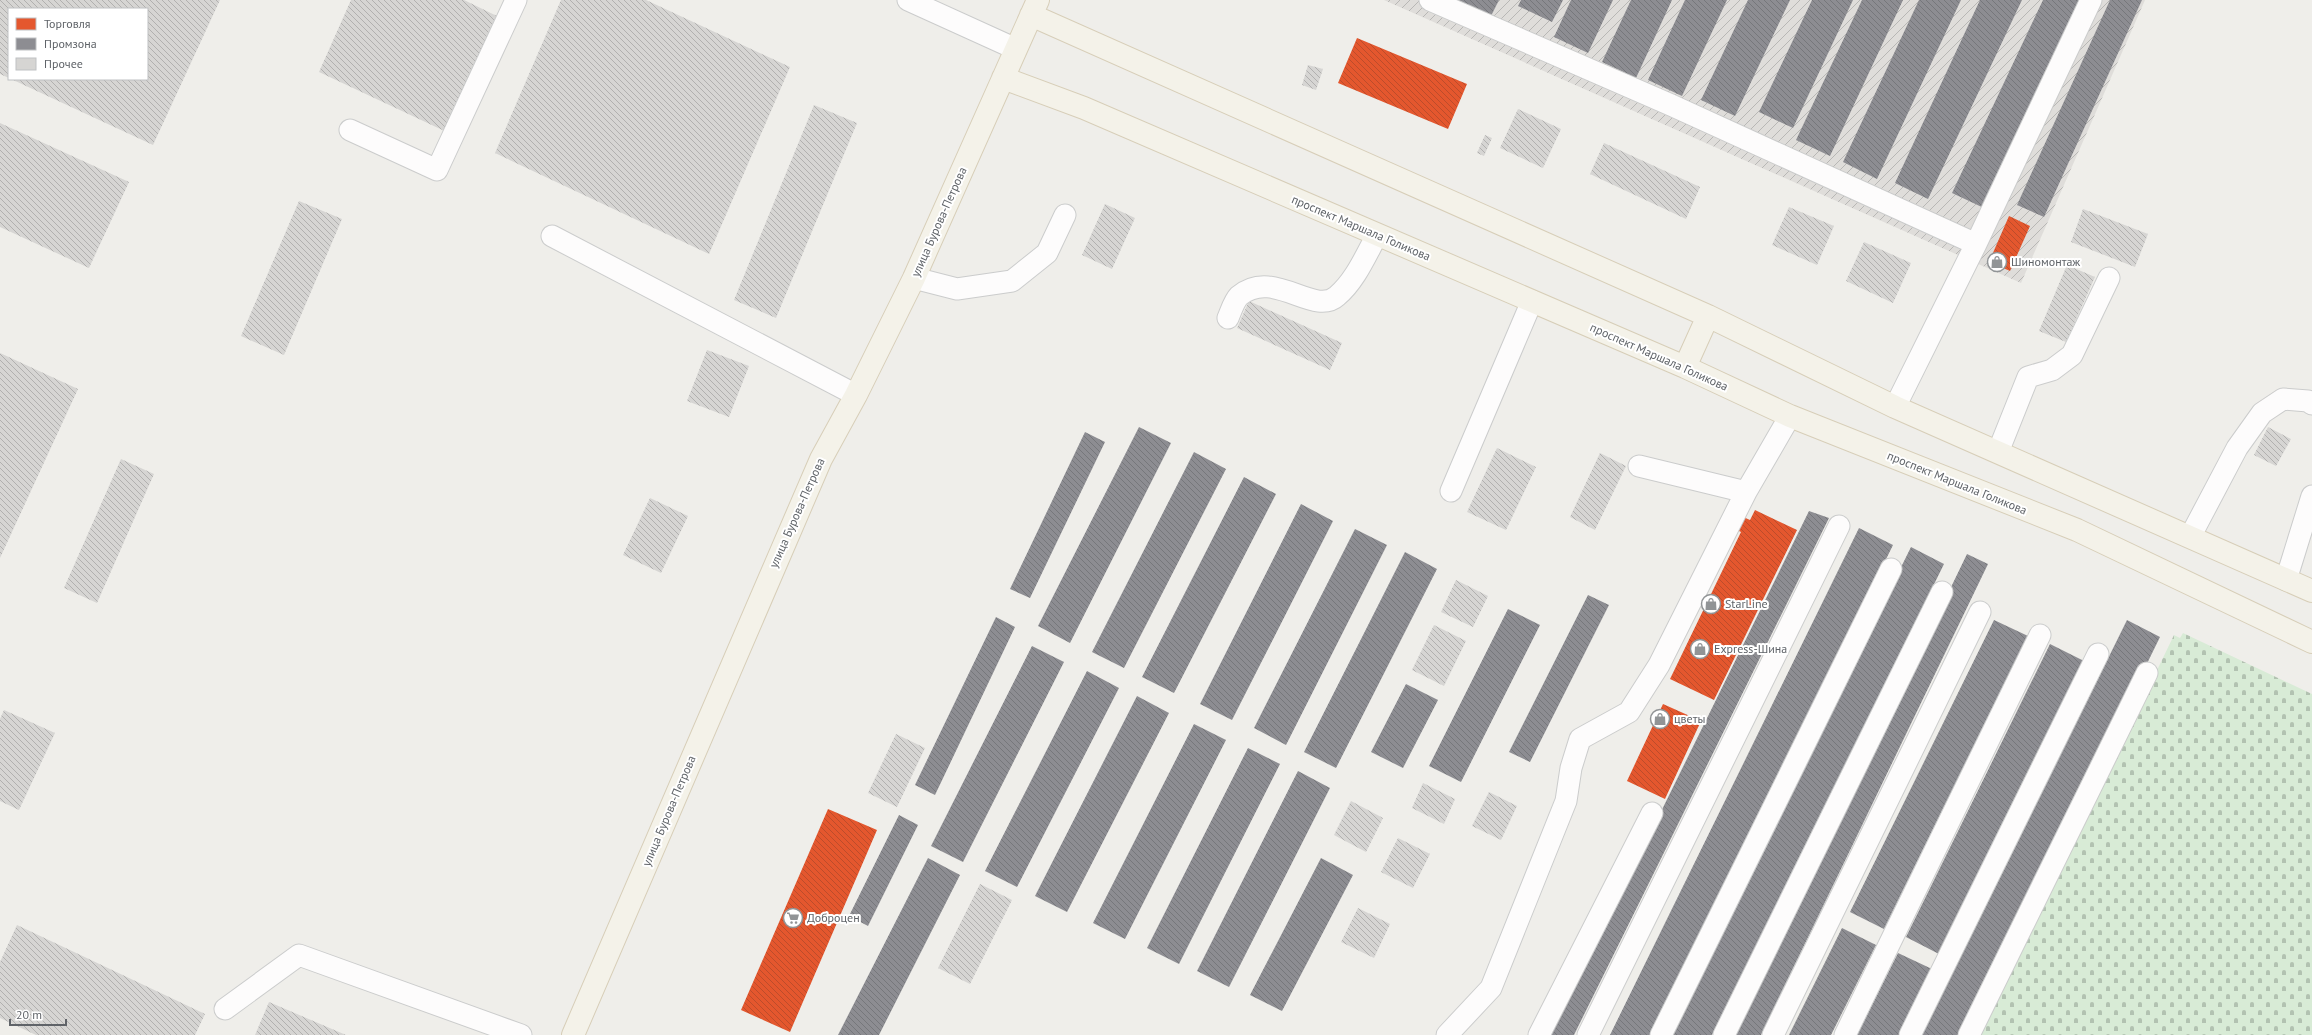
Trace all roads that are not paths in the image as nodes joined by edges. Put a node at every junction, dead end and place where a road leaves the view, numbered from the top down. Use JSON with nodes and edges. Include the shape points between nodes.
{"nodes":[{"id":1,"x":516,"y":0,"type":"edge"},
{"id":2,"x":908,"y":0,"type":"edge"},
{"id":3,"x":1430,"y":0,"type":"edge"},
{"id":4,"x":2091,"y":0,"type":"edge"},
{"id":5,"x":1035,"y":8,"type":"edge"},
{"id":6,"x":1016,"y":49,"type":"junction"},
{"id":7,"x":1003,"y":78,"type":"junction"},
{"id":8,"x":350,"y":130,"type":"dead end"},
{"id":9,"x":1065,"y":215,"type":"dead end"},
{"id":10,"x":1377,"y":235,"type":"junction"},
{"id":11,"x":552,"y":236,"type":"dead end"},
{"id":12,"x":1976,"y":244,"type":"junction"},
{"id":13,"x":914,"y":278,"type":"junction"},
{"id":14,"x":2109,"y":278,"type":"dead end"},
{"id":15,"x":1532,"y":301,"type":"junction"},
{"id":16,"x":1708,"y":316,"type":"junction"},
{"id":17,"x":1228,"y":318,"type":"dead end"},
{"id":18,"x":1685,"y":367,"type":"junction"},
{"id":19,"x":856,"y":395,"type":"junction"},
{"id":20,"x":2312,"y":404,"type":"edge"},
{"id":21,"x":1895,"y":407,"type":"junction"},
{"id":22,"x":1790,"y":416,"type":"junction"},
{"id":23,"x":1998,"y":452,"type":"junction"},
{"id":24,"x":1639,"y":466,"type":"dead end"},
{"id":25,"x":1451,"y":491,"type":"dead end"},
{"id":26,"x":1746,"y":492,"type":"junction"},
{"id":27,"x":2312,"y":496,"type":"edge"},
{"id":28,"x":1839,"y":526,"type":"dead end"},
{"id":29,"x":2190,"y":537,"type":"junction"},
{"id":30,"x":1891,"y":568,"type":"dead end"},
{"id":31,"x":2286,"y":580,"type":"junction"},
{"id":32,"x":2312,"y":591,"type":"edge"},
{"id":33,"x":1942,"y":592,"type":"dead end"},
{"id":34,"x":1980,"y":612,"type":"dead end"},
{"id":35,"x":2040,"y":635,"type":"dead end"},
{"id":36,"x":2312,"y":642,"type":"edge"},
{"id":37,"x":2098,"y":654,"type":"dead end"},
{"id":38,"x":2147,"y":673,"type":"dead end"},
{"id":39,"x":1652,"y":813,"type":"dead end"},
{"id":40,"x":226,"y":1009,"type":"dead end"},
{"id":41,"x":521,"y":1035,"type":"edge"},
{"id":42,"x":574,"y":1035,"type":"edge"},
{"id":43,"x":1447,"y":1035,"type":"edge"},
{"id":44,"x":1539,"y":1035,"type":"edge"},
{"id":45,"x":1588,"y":1035,"type":"edge"},
{"id":46,"x":1661,"y":1035,"type":"edge"},
{"id":47,"x":1724,"y":1035,"type":"edge"},
{"id":48,"x":1773,"y":1035,"type":"edge"},
{"id":49,"x":1845,"y":1035,"type":"edge"},
{"id":50,"x":1910,"y":1035,"type":"edge"},
{"id":51,"x":1970,"y":1035,"type":"edge"}],
"edges":[{"from":1,"to":8,"type":"street","via":[[437,170]]},
{"from":2,"to":6,"type":"street"},
{"from":3,"to":12,"type":"street","via":[[1671,105]]},
{"from":4,"to":12,"type":"street"},
{"from":5,"to":6,"type":"main road","name":"улица Бурова-Петрова"},
{"from":5,"to":16,"type":"main road"},
{"from":6,"to":7,"type":"main road","name":"улица Бурова-Петрова"},
{"from":7,"to":10,"type":"main road","name":"проспект Маршала Голикова","via":[[1084,108]]},
{"from":7,"to":13,"type":"main road","name":"улица Бурова-Петрова"},
{"from":9,"to":13,"type":"street","via":[[1047,253],[1012,281],[957,289]]},
{"from":10,"to":15,"type":"main road","name":"проспект Маршала Голикова"},
{"from":10,"to":17,"type":"street","via":[[1354,276],[1337,297],[1322,302],[1276,287],[1257,286],[1239,297]]},
{"from":11,"to":19,"type":"street"},
{"from":12,"to":21,"type":"street"},
{"from":13,"to":19,"type":"main road","name":"улица Бурова-Петрова"},
{"from":14,"to":23,"type":"street","via":[[2072,355],[2052,370],[2028,377]]},
{"from":15,"to":18,"type":"main road","name":"проспект Маршала Голикова"},
{"from":15,"to":25,"type":"street"},
{"from":16,"to":18,"type":"main road"},
{"from":16,"to":21,"type":"main road"},
{"from":18,"to":22,"type":"main road","name":"проспект Маршала Голикова"},
{"from":19,"to":42,"type":"main road","name":"улица Бурова-Петрова","via":[[821,459]]},
{"from":20,"to":29,"type":"street","via":[[2308,401],[2283,399],[2262,413],[2236,448]]},
{"from":21,"to":23,"type":"main road"},
{"from":22,"to":26,"type":"street"},
{"from":22,"to":36,"type":"main road","name":"проспект Маршала Голикова","via":[[2077,530]]},
{"from":23,"to":29,"type":"main road"},
{"from":24,"to":26,"type":"street"},
{"from":26,"to":43,"type":"street","via":[[1659,665],[1629,712],[1580,739],[1571,768],[1566,802],[1491,988]]},
{"from":27,"to":31,"type":"street"},
{"from":28,"to":45,"type":"street"},
{"from":29,"to":31,"type":"main road"},
{"from":30,"to":46,"type":"street"},
{"from":31,"to":32,"type":"main road"},
{"from":33,"to":47,"type":"street"},
{"from":34,"to":48,"type":"street"},
{"from":35,"to":49,"type":"street"},
{"from":37,"to":50,"type":"street"},
{"from":38,"to":51,"type":"street"},
{"from":39,"to":44,"type":"street"},
{"from":40,"to":41,"type":"street","via":[[299,956]]}]}
